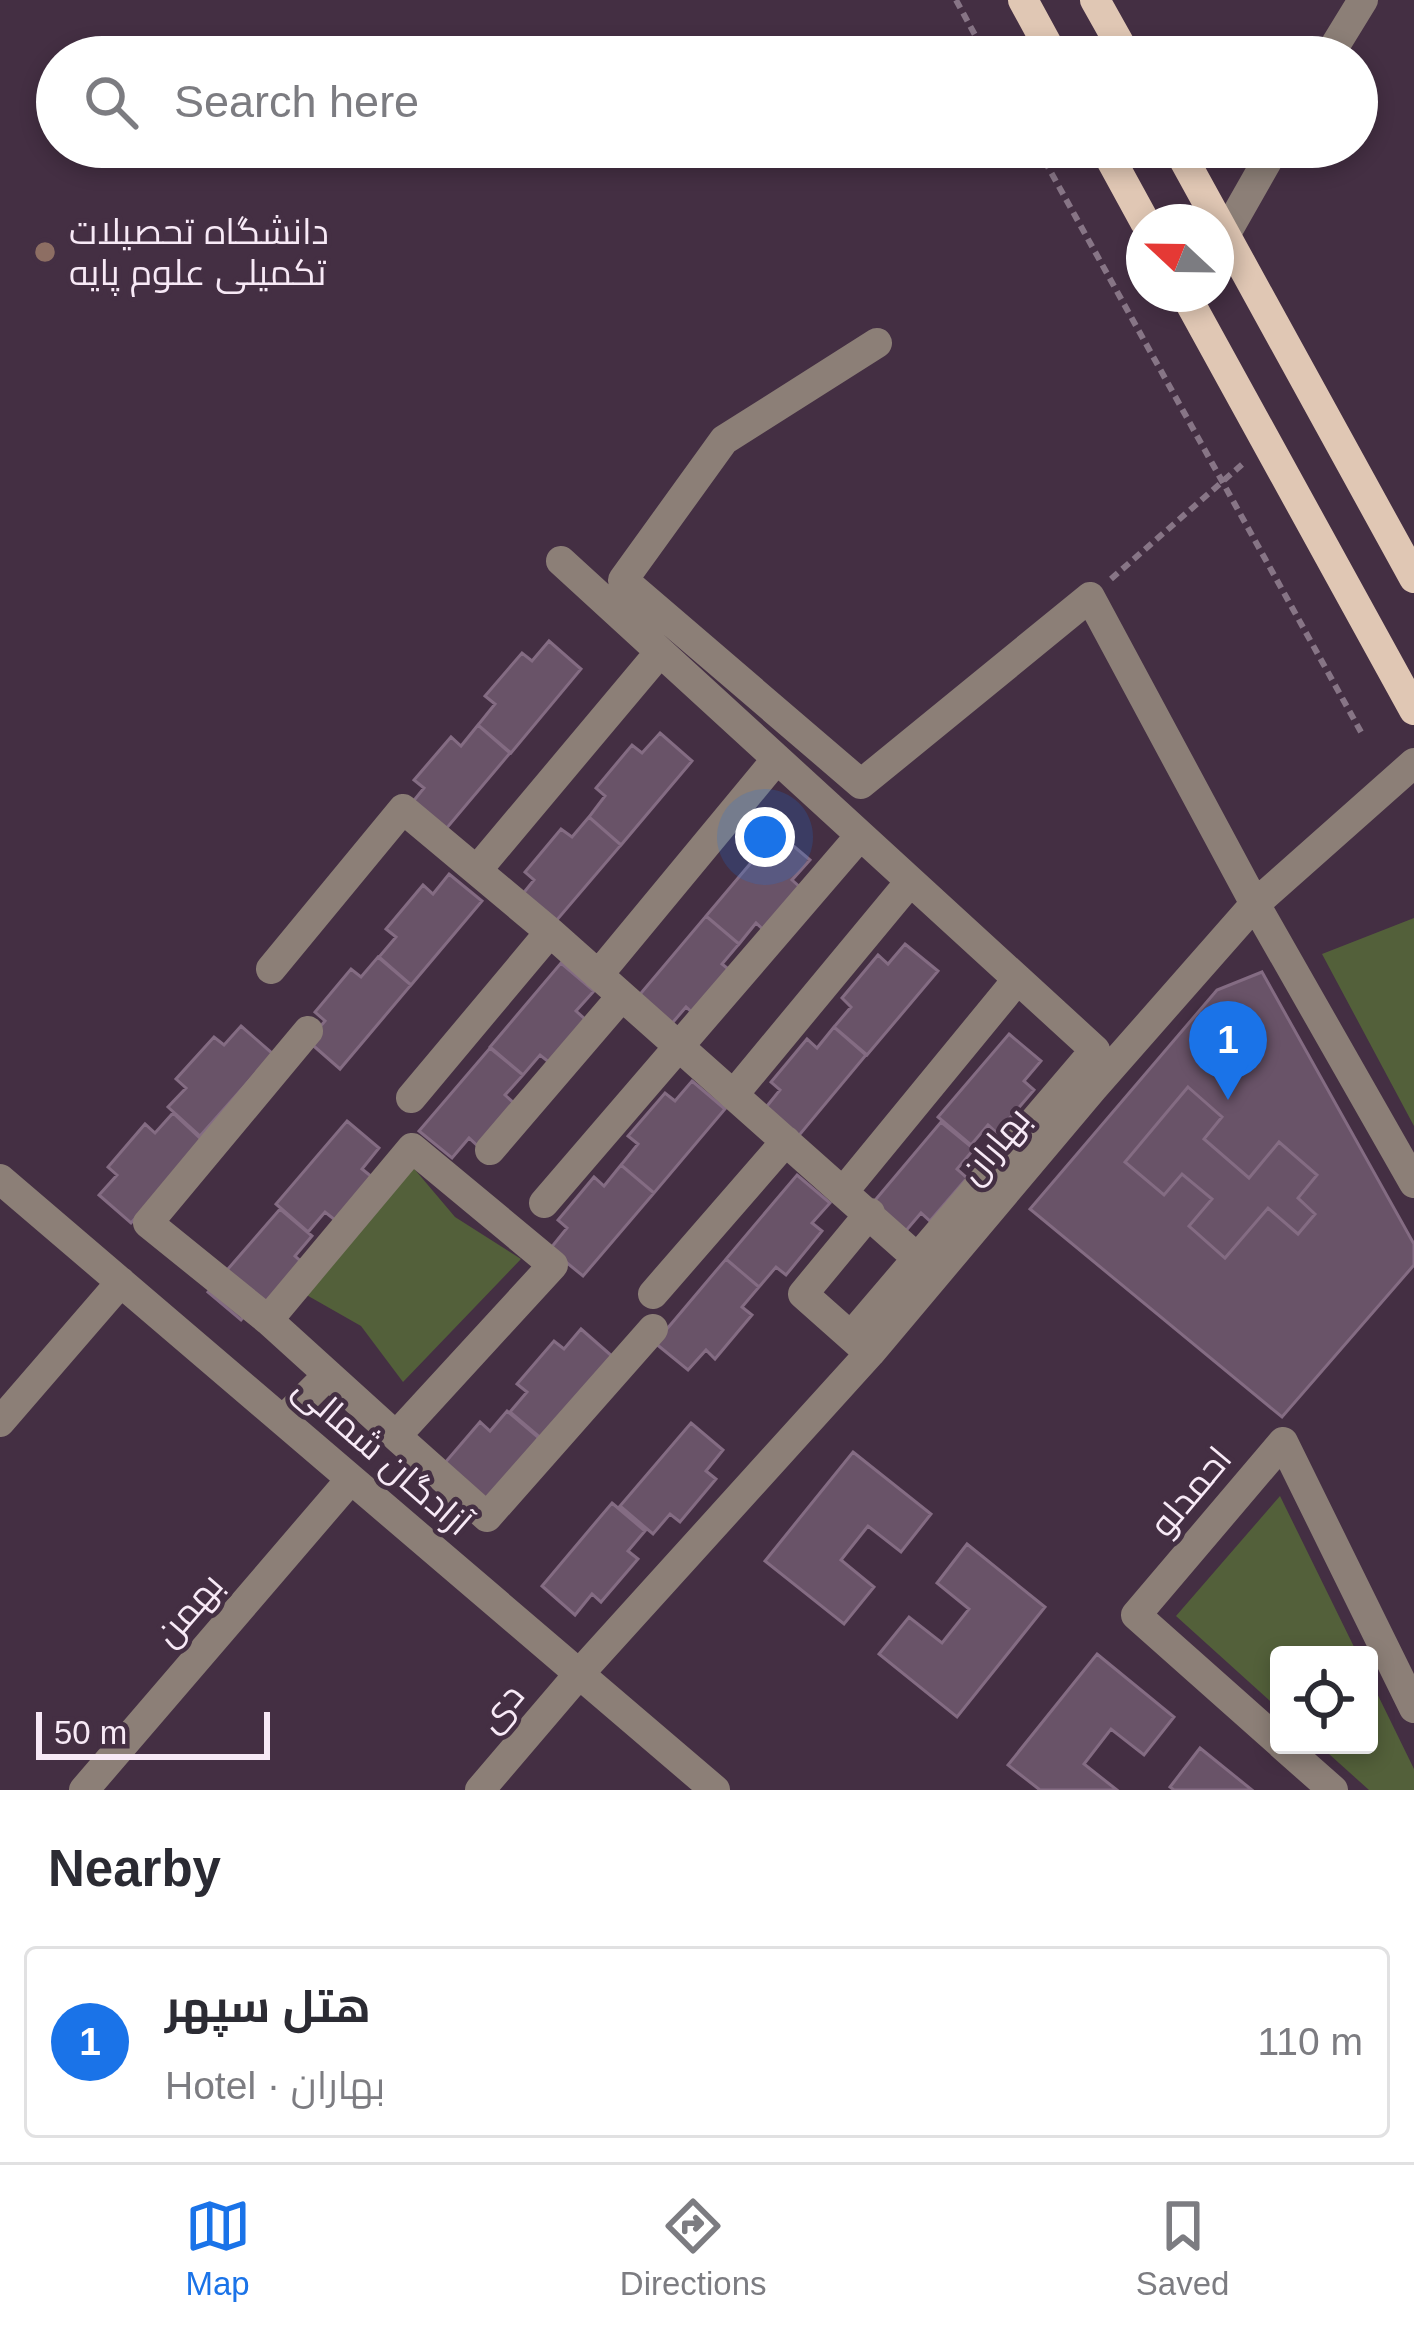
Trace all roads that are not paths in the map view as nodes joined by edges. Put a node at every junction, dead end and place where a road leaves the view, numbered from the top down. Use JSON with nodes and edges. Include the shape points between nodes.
{"nodes":[{"id":1,"x":1022,"y":0,"type":"edge"},
{"id":2,"x":1095,"y":0,"type":"edge"},
{"id":3,"x":1363,"y":0,"type":"edge"},
{"id":4,"x":1042,"y":36,"type":"edge"},
{"id":5,"x":1115,"y":36,"type":"edge"},
{"id":6,"x":1341,"y":36,"type":"edge"},
{"id":7,"x":1115,"y":168,"type":"edge"},
{"id":8,"x":1188,"y":168,"type":"edge"},
{"id":9,"x":1263,"y":168,"type":"edge"},
{"id":10,"x":1135,"y":204,"type":"edge"},
{"id":11,"x":1208,"y":204,"type":"edge"},
{"id":12,"x":1234,"y":219,"type":"edge"},
{"id":13,"x":1234,"y":251,"type":"edge"},
{"id":14,"x":1194,"y":312,"type":"edge"},
{"id":15,"x":877,"y":343,"type":"dead end"},
{"id":16,"x":561,"y":561,"type":"dead end"},
{"id":17,"x":1412,"y":571,"type":"edge"},
{"id":18,"x":660,"y":652,"type":"junction"},
{"id":19,"x":1414,"y":710,"type":"edge"},
{"id":20,"x":776,"y":760,"type":"junction"},
{"id":21,"x":1414,"y":763,"type":"edge"},
{"id":22,"x":859,"y":837,"type":"junction"},
{"id":23,"x":477,"y":870,"type":"junction"},
{"id":24,"x":910,"y":883,"type":"junction"},
{"id":25,"x":1255,"y":904,"type":"junction"},
{"id":26,"x":550,"y":932,"type":"junction"},
{"id":27,"x":271,"y":969,"type":"dead end"},
{"id":28,"x":1017,"y":980,"type":"junction"},
{"id":29,"x":610,"y":985,"type":"junction"},
{"id":30,"x":308,"y":1031,"type":"dead end"},
{"id":31,"x":679,"y":1046,"type":"junction"},
{"id":32,"x":734,"y":1094,"type":"junction"},
{"id":33,"x":411,"y":1098,"type":"dead end"},
{"id":34,"x":786,"y":1141,"type":"junction"},
{"id":35,"x":490,"y":1150,"type":"dead end"},
{"id":36,"x":0,"y":1179,"type":"edge"},
{"id":37,"x":1414,"y":1183,"type":"edge"},
{"id":38,"x":843,"y":1192,"type":"junction"},
{"id":39,"x":544,"y":1203,"type":"dead end"},
{"id":40,"x":870,"y":1213,"type":"junction"},
{"id":41,"x":917,"y":1258,"type":"junction"},
{"id":42,"x":121,"y":1282,"type":"junction"},
{"id":43,"x":653,"y":1294,"type":"dead end"},
{"id":44,"x":268,"y":1320,"type":"junction"},
{"id":45,"x":653,"y":1329,"type":"dead end"},
{"id":46,"x":861,"y":1344,"type":"junction"},
{"id":47,"x":328,"y":1375,"type":"junction"},
{"id":48,"x":283,"y":1420,"type":"junction"},
{"id":49,"x":0,"y":1422,"type":"edge"},
{"id":50,"x":396,"y":1436,"type":"junction"},
{"id":51,"x":351,"y":1479,"type":"junction"},
{"id":52,"x":579,"y":1674,"type":"junction"},
{"id":53,"x":1414,"y":1708,"type":"edge"},
{"id":54,"x":1270,"y":1734,"type":"edge"},
{"id":55,"x":1292,"y":1754,"type":"edge"},
{"id":56,"x":84,"y":1790,"type":"edge"},
{"id":57,"x":480,"y":1790,"type":"edge"},
{"id":58,"x":715,"y":1790,"type":"edge"},
{"id":59,"x":1333,"y":1790,"type":"edge"}],
"edges":[{"from":1,"to":4,"type":"main road"},
{"from":2,"to":5,"type":"main road"},
{"from":3,"to":6,"type":"street"},
{"from":7,"to":10,"type":"main road"},
{"from":8,"to":11,"type":"main road"},
{"from":9,"to":12,"type":"street"},
{"from":13,"to":17,"type":"main road"},
{"from":14,"to":19,"type":"main road"},
{"from":15,"to":25,"type":"street","via":[[724,440],[623,580],[861,784],[1090,597]]},
{"from":16,"to":18,"type":"street"},
{"from":18,"to":20,"type":"street"},
{"from":18,"to":23,"type":"street"},
{"from":20,"to":22,"type":"street"},
{"from":20,"to":29,"type":"street"},
{"from":21,"to":25,"type":"street","name":"بهاران"},
{"from":22,"to":24,"type":"street"},
{"from":22,"to":31,"type":"street"},
{"from":23,"to":26,"type":"street"},
{"from":23,"to":27,"type":"street","via":[[403,809]]},
{"from":24,"to":28,"type":"street"},
{"from":24,"to":32,"type":"street"},
{"from":25,"to":37,"type":"street"},
{"from":25,"to":46,"type":"street","name":"بهاران"},
{"from":26,"to":29,"type":"street"},
{"from":26,"to":33,"type":"street"},
{"from":28,"to":38,"type":"street"},
{"from":28,"to":41,"type":"street","via":[[1095,1050]]},
{"from":29,"to":31,"type":"street"},
{"from":29,"to":35,"type":"street"},
{"from":30,"to":44,"type":"street","via":[[148,1223]]},
{"from":31,"to":32,"type":"street"},
{"from":31,"to":39,"type":"street"},
{"from":32,"to":34,"type":"street"},
{"from":34,"to":38,"type":"street"},
{"from":34,"to":43,"type":"street"},
{"from":36,"to":42,"type":"street","name":"آزادگان شمالی"},
{"from":38,"to":40,"type":"street"},
{"from":40,"to":41,"type":"street"},
{"from":40,"to":46,"type":"street","via":[[803,1294]]},
{"from":41,"to":46,"type":"street"},
{"from":42,"to":48,"type":"street","name":"آزادگان شمالی"},
{"from":42,"to":49,"type":"street"},
{"from":44,"to":47,"type":"street"},
{"from":44,"to":50,"type":"street","via":[[412,1148],[553,1265]]},
{"from":45,"to":50,"type":"street","via":[[488,1517]]},
{"from":46,"to":52,"type":"street","name":"بهاران"},
{"from":47,"to":48,"type":"street"},
{"from":47,"to":50,"type":"street"},
{"from":48,"to":51,"type":"street","name":"آزادگان شمالی"},
{"from":51,"to":52,"type":"street","name":"آزادگان شمالی"},
{"from":51,"to":56,"type":"street","name":"بهمن"},
{"from":52,"to":57,"type":"street","name":"دی"},
{"from":52,"to":58,"type":"street","name":"آزادگان شمالی"},
{"from":53,"to":54,"type":"street","name":"احمدلو","via":[[1283,1442],[1136,1615]]},
{"from":55,"to":59,"type":"street","name":"احمدلو"}]}
